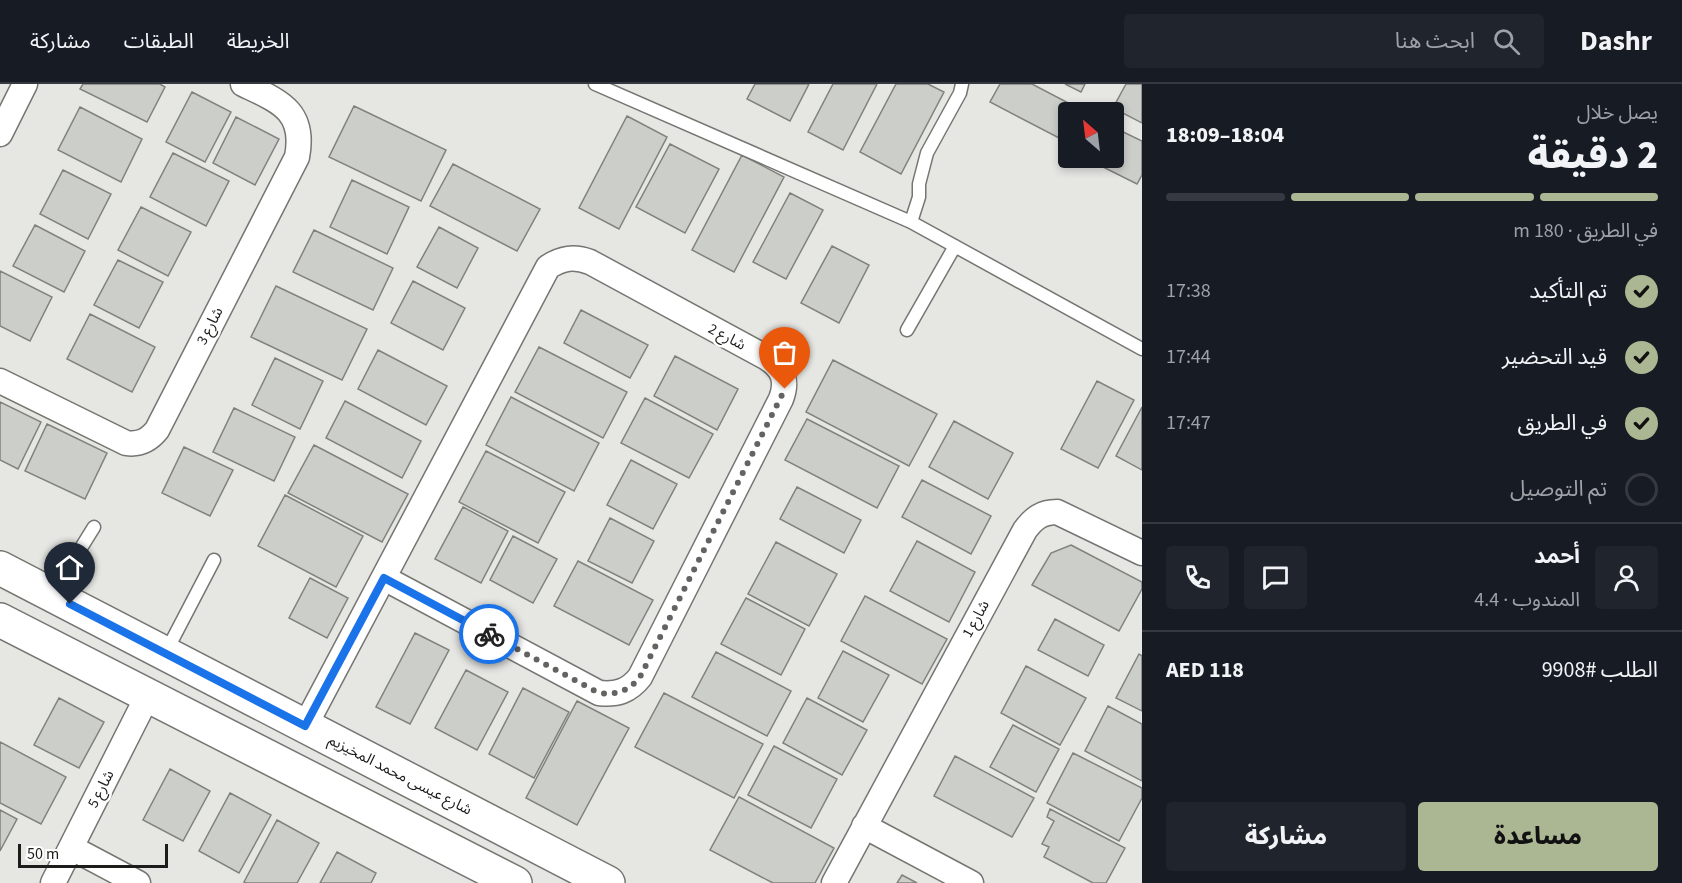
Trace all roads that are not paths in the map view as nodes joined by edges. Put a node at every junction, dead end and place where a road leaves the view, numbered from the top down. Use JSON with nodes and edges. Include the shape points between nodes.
{"nodes":[{"id":1,"x":25,"y":84,"type":"edge"},
{"id":2,"x":243,"y":84,"type":"edge"},
{"id":3,"x":595,"y":84,"type":"edge"},
{"id":4,"x":962,"y":84,"type":"edge"},
{"id":5,"x":0,"y":134,"type":"edge"},
{"id":6,"x":911,"y":222,"type":"junction"},
{"id":7,"x":955,"y":246,"type":"junction"},
{"id":8,"x":907,"y":330,"type":"dead end"},
{"id":9,"x":1142,"y":349,"type":"edge"},
{"id":10,"x":0,"y":381,"type":"edge"},
{"id":11,"x":94,"y":527,"type":"dead end"},
{"id":12,"x":1142,"y":553,"type":"edge"},
{"id":13,"x":214,"y":560,"type":"dead end"},
{"id":14,"x":5,"y":570,"type":"edge"},
{"id":15,"x":384,"y":578,"type":"junction"},
{"id":16,"x":58,"y":597,"type":"junction"},
{"id":17,"x":0,"y":610,"type":"edge"},
{"id":18,"x":0,"y":620,"type":"edge"},
{"id":19,"x":48,"y":644,"type":"junction"},
{"id":20,"x":165,"y":653,"type":"junction"},
{"id":21,"x":148,"y":695,"type":"junction"},
{"id":22,"x":305,"y":726,"type":"junction"},
{"id":23,"x":864,"y":825,"type":"junction"},
{"id":24,"x":72,"y":848,"type":"junction"},
{"id":25,"x":53,"y":883,"type":"edge"},
{"id":26,"x":138,"y":883,"type":"edge"},
{"id":27,"x":514,"y":883,"type":"edge"},
{"id":28,"x":608,"y":883,"type":"edge"},
{"id":29,"x":834,"y":883,"type":"edge"},
{"id":30,"x":971,"y":883,"type":"edge"}],
"edges":[{"from":1,"to":5,"type":"street"},
{"from":2,"to":10,"type":"street","name":"شارع 3","via":[[286,108],[297,126],[297,157],[157,430],[147,440],[126,443]]},
{"from":3,"to":6,"type":"lane"},
{"from":4,"to":6,"type":"lane","via":[[927,153]]},
{"from":6,"to":7,"type":"lane"},
{"from":7,"to":8,"type":"lane"},
{"from":7,"to":9,"type":"lane"},
{"from":11,"to":16,"type":"lane","via":[[76,556],[60,566]]},
{"from":12,"to":23,"type":"street","name":"شارع 1","via":[[1057,512],[1044,512],[1033,520]]},
{"from":13,"to":20,"type":"lane"},
{"from":14,"to":16,"type":"street","name":"شارع عيسى محمد المخيزيم"},
{"from":14,"to":17,"type":"street","via":[[15,586],[11,601]]},
{"from":15,"to":15,"type":"street","name":"شارع 2","via":[[599,693],[623,692],[640,677],[782,399],[782,371],[767,358],[590,262],[574,258],[556,261],[548,267]]},
{"from":15,"to":22,"type":"street","name":"شارع 2"},
{"from":16,"to":19,"type":"street","via":[[44,630]]},
{"from":16,"to":20,"type":"street","name":"شارع عيسى محمد المخيزيم"},
{"from":18,"to":19,"type":"street"},
{"from":19,"to":21,"type":"street"},
{"from":20,"to":22,"type":"street","name":"شارع عيسى محمد المخيزيم"},
{"from":21,"to":24,"type":"street","name":"شارع 5"},
{"from":21,"to":27,"type":"street"},
{"from":22,"to":28,"type":"street","name":"شارع عيسى محمد المخيزيم"},
{"from":23,"to":29,"type":"street","name":"شارع 1"},
{"from":23,"to":30,"type":"street"},
{"from":24,"to":25,"type":"street","name":"شارع 5"},
{"from":24,"to":26,"type":"street"}]}
